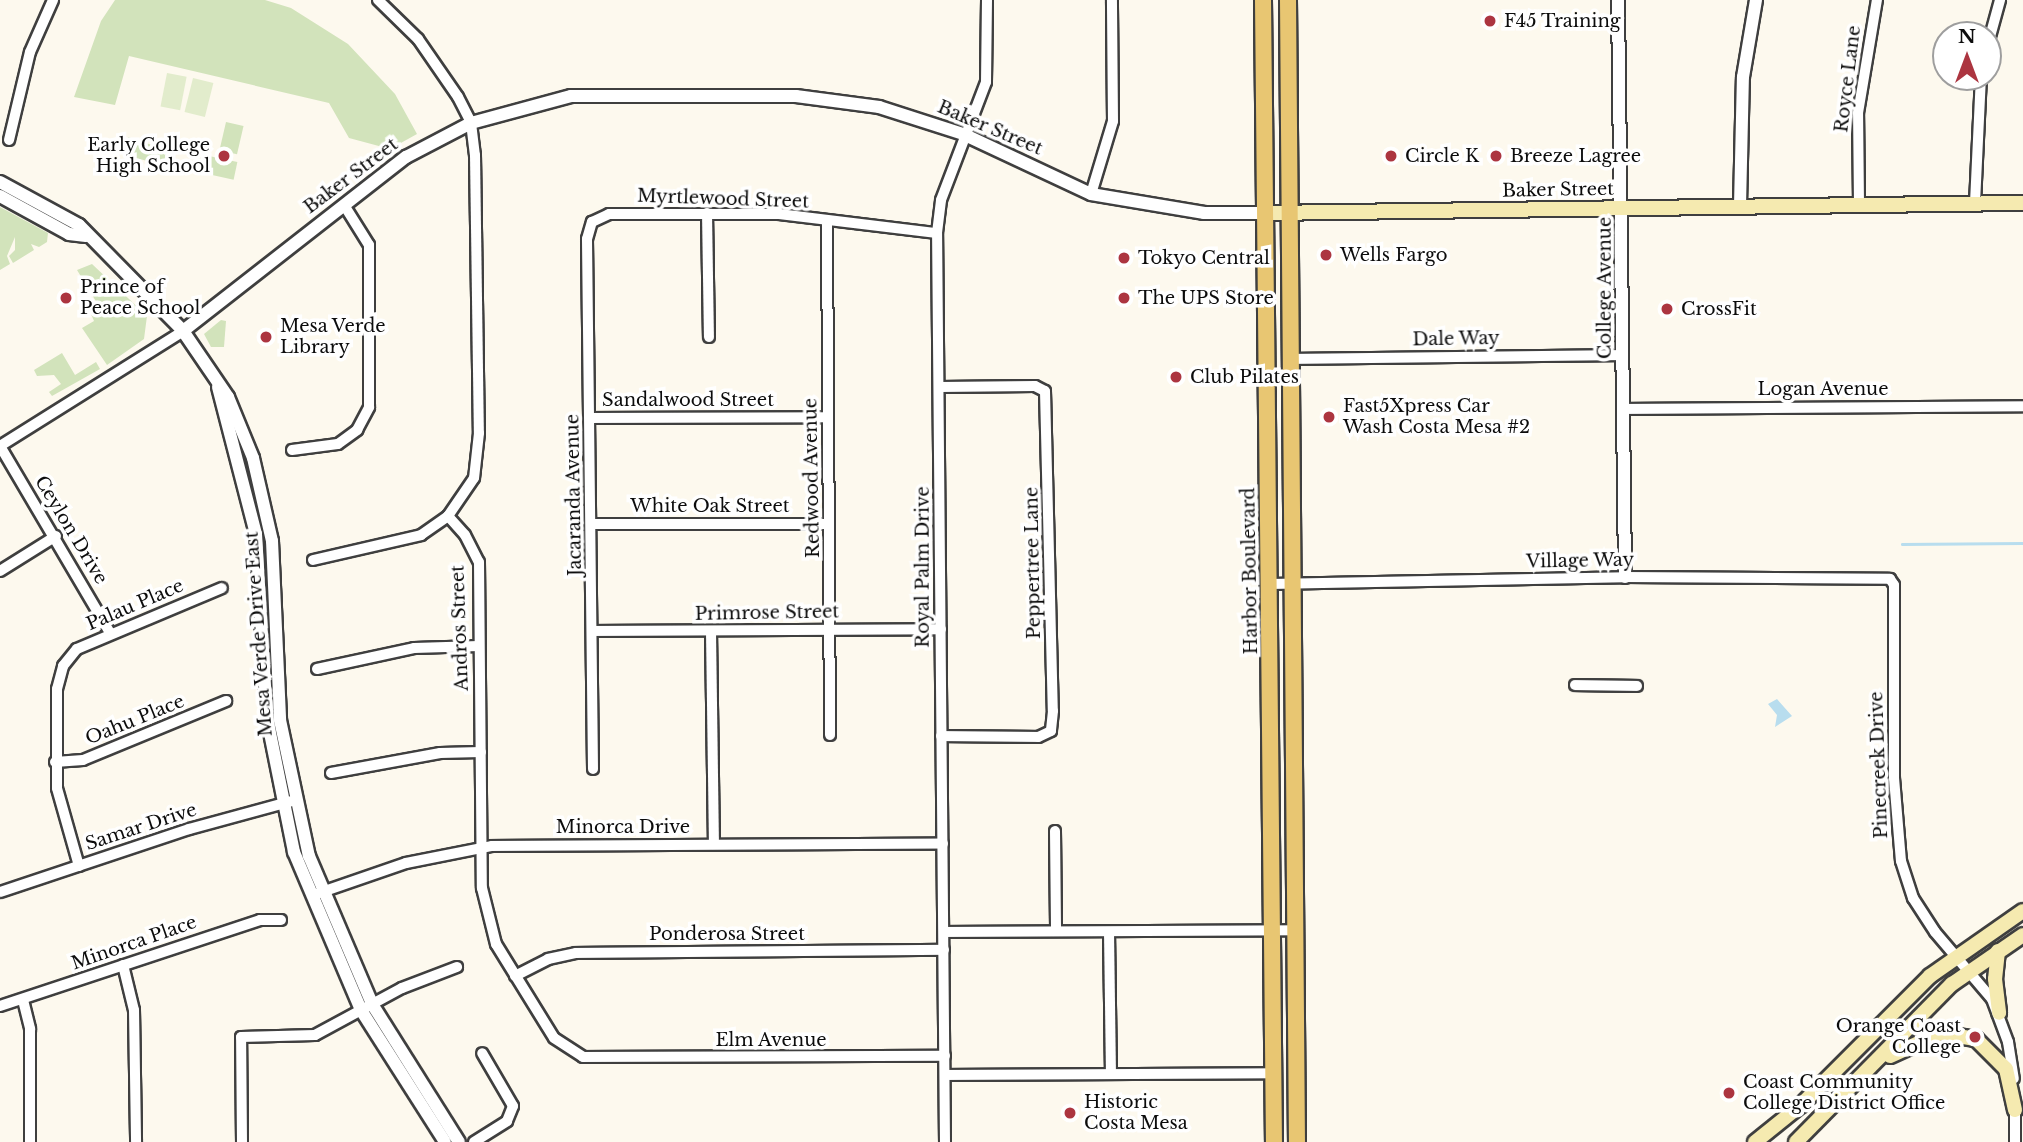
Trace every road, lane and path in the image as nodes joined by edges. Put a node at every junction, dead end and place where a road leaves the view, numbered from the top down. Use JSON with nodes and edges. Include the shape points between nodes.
{"nodes":[{"id":1,"x":53,"y":0,"type":"edge"},
{"id":2,"x":378,"y":0,"type":"edge"},
{"id":3,"x":988,"y":0,"type":"edge"},
{"id":4,"x":1112,"y":0,"type":"edge"},
{"id":5,"x":1263,"y":0,"type":"edge"},
{"id":6,"x":1289,"y":0,"type":"edge"},
{"id":7,"x":1618,"y":0,"type":"edge"},
{"id":8,"x":1756,"y":0,"type":"edge"},
{"id":9,"x":1877,"y":0,"type":"edge"},
{"id":10,"x":2000,"y":0,"type":"edge"},
{"id":11,"x":1994,"y":21,"type":"edge"},
{"id":12,"x":1980,"y":91,"type":"edge"},
{"id":13,"x":471,"y":123,"type":"junction"},
{"id":14,"x":963,"y":134,"type":"junction"},
{"id":15,"x":9,"y":140,"type":"dead end"},
{"id":16,"x":0,"y":182,"type":"edge"},
{"id":17,"x":1091,"y":194,"type":"junction"},
{"id":18,"x":0,"y":195,"type":"edge"},
{"id":19,"x":1975,"y":203,"type":"junction"},
{"id":20,"x":2023,"y":203,"type":"edge"},
{"id":21,"x":1859,"y":204,"type":"junction"},
{"id":22,"x":344,"y":205,"type":"junction"},
{"id":23,"x":1740,"y":205,"type":"junction"},
{"id":24,"x":1622,"y":208,"type":"junction"},
{"id":25,"x":707,"y":213,"type":"junction"},
{"id":26,"x":1265,"y":213,"type":"junction"},
{"id":27,"x":1289,"y":213,"type":"junction"},
{"id":28,"x":827,"y":221,"type":"junction"},
{"id":29,"x":592,"y":222,"type":"joint"},
{"id":30,"x":937,"y":233,"type":"junction"},
{"id":31,"x":86,"y":236,"type":"junction"},
{"id":32,"x":183,"y":331,"type":"junction"},
{"id":33,"x":709,"y":337,"type":"dead end"},
{"id":34,"x":1622,"y":355,"type":"junction"},
{"id":35,"x":1291,"y":359,"type":"junction"},
{"id":36,"x":218,"y":387,"type":"junction"},
{"id":37,"x":940,"y":387,"type":"junction"},
{"id":38,"x":2023,"y":406,"type":"edge"},
{"id":39,"x":1623,"y":409,"type":"junction"},
{"id":40,"x":828,"y":417,"type":"junction"},
{"id":41,"x":590,"y":418,"type":"junction"},
{"id":42,"x":0,"y":446,"type":"edge"},
{"id":43,"x":292,"y":450,"type":"dead end"},
{"id":44,"x":448,"y":516,"type":"junction"},
{"id":45,"x":591,"y":524,"type":"junction"},
{"id":46,"x":830,"y":524,"type":"junction"},
{"id":47,"x":56,"y":536,"type":"junction"},
{"id":48,"x":313,"y":561,"type":"dead end"},
{"id":49,"x":0,"y":571,"type":"edge"},
{"id":50,"x":1625,"y":577,"type":"junction"},
{"id":51,"x":1890,"y":579,"type":"joint"},
{"id":52,"x":1270,"y":584,"type":"junction"},
{"id":53,"x":1293,"y":584,"type":"junction"},
{"id":54,"x":222,"y":588,"type":"dead end"},
{"id":55,"x":831,"y":629,"type":"junction"},
{"id":56,"x":941,"y":629,"type":"junction"},
{"id":57,"x":593,"y":631,"type":"junction"},
{"id":58,"x":711,"y":632,"type":"junction"},
{"id":59,"x":110,"y":633,"type":"junction"},
{"id":60,"x":479,"y":646,"type":"junction"},
{"id":61,"x":317,"y":669,"type":"dead end"},
{"id":62,"x":1575,"y":685,"type":"dead end"},
{"id":63,"x":1637,"y":686,"type":"dead end"},
{"id":64,"x":226,"y":701,"type":"dead end"},
{"id":65,"x":831,"y":735,"type":"dead end"},
{"id":66,"x":942,"y":736,"type":"junction"},
{"id":67,"x":481,"y":752,"type":"junction"},
{"id":68,"x":55,"y":762,"type":"junction"},
{"id":69,"x":593,"y":769,"type":"dead end"},
{"id":70,"x":331,"y":773,"type":"dead end"},
{"id":71,"x":295,"y":800,"type":"junction"},
{"id":72,"x":281,"y":804,"type":"junction"},
{"id":73,"x":1055,"y":831,"type":"dead end"},
{"id":74,"x":714,"y":844,"type":"junction"},
{"id":75,"x":943,"y":844,"type":"junction"},
{"id":76,"x":481,"y":847,"type":"junction"},
{"id":77,"x":79,"y":866,"type":"junction"},
{"id":78,"x":0,"y":892,"type":"edge"},
{"id":79,"x":316,"y":894,"type":"junction"},
{"id":80,"x":2023,"y":911,"type":"edge"},
{"id":81,"x":281,"y":920,"type":"dead end"},
{"id":82,"x":1273,"y":929,"type":"junction"},
{"id":83,"x":1295,"y":930,"type":"junction"},
{"id":84,"x":1056,"y":931,"type":"junction"},
{"id":85,"x":944,"y":932,"type":"junction"},
{"id":86,"x":1109,"y":932,"type":"junction"},
{"id":87,"x":2023,"y":935,"type":"edge"},
{"id":88,"x":944,"y":950,"type":"junction"},
{"id":89,"x":1998,"y":951,"type":"junction"},
{"id":90,"x":1955,"y":956,"type":"junction"},
{"id":91,"x":123,"y":965,"type":"junction"},
{"id":92,"x":457,"y":967,"type":"dead end"},
{"id":93,"x":1969,"y":971,"type":"junction"},
{"id":94,"x":515,"y":976,"type":"junction"},
{"id":95,"x":23,"y":1000,"type":"junction"},
{"id":96,"x":0,"y":1006,"type":"edge"},
{"id":97,"x":366,"y":1007,"type":"junction"},
{"id":98,"x":1999,"y":1013,"type":"junction"},
{"id":99,"x":482,"y":1053,"type":"dead end"},
{"id":100,"x":946,"y":1056,"type":"junction"},
{"id":101,"x":598,"y":1059,"type":"joint"},
{"id":102,"x":1880,"y":1062,"type":"junction"},
{"id":103,"x":1273,"y":1073,"type":"junction"},
{"id":104,"x":1111,"y":1074,"type":"junction"},
{"id":105,"x":946,"y":1075,"type":"junction"},
{"id":106,"x":2015,"y":1110,"type":"junction"},
{"id":107,"x":30,"y":1142,"type":"edge"},
{"id":108,"x":136,"y":1142,"type":"edge"},
{"id":109,"x":242,"y":1142,"type":"edge"},
{"id":110,"x":445,"y":1142,"type":"edge"},
{"id":111,"x":460,"y":1142,"type":"edge"},
{"id":112,"x":474,"y":1142,"type":"edge"},
{"id":113,"x":944,"y":1142,"type":"edge"},
{"id":114,"x":1274,"y":1142,"type":"edge"},
{"id":115,"x":1297,"y":1142,"type":"edge"},
{"id":116,"x":1755,"y":1142,"type":"edge"},
{"id":117,"x":1796,"y":1142,"type":"edge"},
{"id":118,"x":2015,"y":1142,"type":"edge"}],
"edges":[{"from":1,"to":15,"type":"street","via":[[30,52]]},
{"from":2,"to":13,"type":"street","via":[[418,39]]},
{"from":3,"to":14,"type":"street","name":"Royal Palm Drive","via":[[986,82]]},
{"from":4,"to":17,"type":"street","via":[[1113,121]]},
{"from":5,"to":26,"type":"main road","name":"Harbor Boulevard"},
{"from":6,"to":27,"type":"main road"},
{"from":7,"to":24,"type":"street","name":"College Avenue"},
{"from":8,"to":23,"type":"street","via":[[1743,77]]},
{"from":9,"to":21,"type":"street","name":"Royce Lane","via":[[1858,113]]},
{"from":10,"to":11,"type":"street"},
{"from":12,"to":19,"type":"street"},
{"from":13,"to":14,"type":"street","name":"Baker Street","via":[[570,96],[796,96],[879,107]]},
{"from":13,"to":22,"type":"street","name":"Baker Street","via":[[406,157]]},
{"from":13,"to":44,"type":"street","via":[[479,433],[474,478]]},
{"from":14,"to":17,"type":"street","name":"Baker Street"},
{"from":14,"to":30,"type":"street","name":"Royal Palm Drive","via":[[942,200]]},
{"from":16,"to":31,"type":"street","name":"Mesa Verde Drive East","via":[[79,225]]},
{"from":17,"to":26,"type":"street","name":"Baker Street","via":[[1204,213]]},
{"from":18,"to":31,"type":"street","name":"Mesa Verde Drive East","via":[[69,234]]},
{"from":19,"to":20,"type":"main road","name":"Baker Street"},
{"from":19,"to":21,"type":"main road","name":"Baker Street"},
{"from":21,"to":23,"type":"main road","name":"Baker Street"},
{"from":22,"to":32,"type":"street","name":"Baker Street"},
{"from":22,"to":43,"type":"street","via":[[369,245],[369,407],[357,430],[338,444]]},
{"from":23,"to":24,"type":"main road","name":"Baker Street"},
{"from":24,"to":27,"type":"main road","name":"Baker Street"},
{"from":24,"to":34,"type":"street","name":"College Avenue"},
{"from":25,"to":28,"type":"street","name":"Myrtlewood Street"},
{"from":25,"to":29,"type":"street","name":"Myrtlewood Street","via":[[609,214]]},
{"from":25,"to":33,"type":"street"},
{"from":26,"to":27,"type":"main road","name":"Baker Street"},
{"from":26,"to":52,"type":"main road","name":"Harbor Boulevard"},
{"from":27,"to":35,"type":"main road"},
{"from":28,"to":30,"type":"street","name":"Myrtlewood Street"},
{"from":28,"to":40,"type":"street","name":"Redwood Avenue"},
{"from":29,"to":41,"type":"street","name":"Jacaranda Avenue","via":[[587,239]]},
{"from":30,"to":37,"type":"street","name":"Royal Palm Drive"},
{"from":31,"to":32,"type":"street","name":"Mesa Verde Drive East","via":[[147,290]]},
{"from":32,"to":36,"type":"street","name":"Mesa Verde Drive East"},
{"from":32,"to":42,"type":"street","name":"Baker Street"},
{"from":34,"to":35,"type":"street","name":"Dale Way"},
{"from":34,"to":39,"type":"street","name":"College Avenue"},
{"from":35,"to":53,"type":"main road"},
{"from":36,"to":71,"type":"street","name":"Mesa Verde Drive East","via":[[228,397],[244,431],[267,518],[281,720]]},
{"from":36,"to":72,"type":"street","name":"Mesa Verde Drive East","via":[[256,534],[267,718]]},
{"from":37,"to":56,"type":"street","name":"Royal Palm Drive"},
{"from":37,"to":66,"type":"street","name":"Peppertree Lane","via":[[1035,386],[1045,391],[1053,711],[1051,731],[1038,737]]},
{"from":38,"to":39,"type":"street","name":"Logan Avenue"},
{"from":39,"to":50,"type":"street","name":"College Avenue"},
{"from":40,"to":41,"type":"street","name":"Sandalwood Street"},
{"from":40,"to":46,"type":"street","name":"Redwood Avenue"},
{"from":41,"to":45,"type":"street","name":"Jacaranda Avenue"},
{"from":42,"to":47,"type":"street","name":"Ceylon Drive"},
{"from":44,"to":48,"type":"street","via":[[421,534]]},
{"from":44,"to":60,"type":"street","name":"Andros Street","via":[[479,562]]},
{"from":45,"to":46,"type":"street","name":"White Oak Street"},
{"from":45,"to":57,"type":"street","name":"Jacaranda Avenue"},
{"from":46,"to":55,"type":"street","name":"Redwood Avenue"},
{"from":47,"to":49,"type":"street"},
{"from":47,"to":59,"type":"street","name":"Ceylon Drive"},
{"from":50,"to":51,"type":"street","name":"Village Way"},
{"from":50,"to":53,"type":"street","name":"Village Way"},
{"from":51,"to":90,"type":"street","name":"Pinecreek Drive","via":[[1894,585],[1896,835],[1913,898]]},
{"from":52,"to":53,"type":"street","name":"Village Way"},
{"from":52,"to":82,"type":"main road","name":"Harbor Boulevard"},
{"from":53,"to":83,"type":"main road"},
{"from":54,"to":59,"type":"street","name":"Palau Place"},
{"from":55,"to":56,"type":"street","name":"Primrose Street"},
{"from":55,"to":58,"type":"street","name":"Primrose Street"},
{"from":55,"to":65,"type":"street","name":"Redwood Avenue"},
{"from":56,"to":66,"type":"street","name":"Royal Palm Drive"},
{"from":57,"to":58,"type":"street","name":"Primrose Street"},
{"from":57,"to":69,"type":"street","name":"Jacaranda Avenue"},
{"from":58,"to":74,"type":"street"},
{"from":59,"to":68,"type":"street","name":"Palau Place","via":[[77,649],[63,666],[57,689]]},
{"from":60,"to":61,"type":"street","via":[[414,648]]},
{"from":60,"to":67,"type":"street","name":"Andros Street"},
{"from":62,"to":63,"type":"street"},
{"from":64,"to":68,"type":"street","name":"Oahu Place","via":[[83,760]]},
{"from":66,"to":75,"type":"street","name":"Royal Palm Drive"},
{"from":67,"to":70,"type":"street","via":[[440,752]]},
{"from":67,"to":76,"type":"street","name":"Andros Street"},
{"from":68,"to":77,"type":"street","name":"Palau Place","via":[[57,788]]},
{"from":71,"to":72,"type":"street","name":"Samar Drive"},
{"from":71,"to":79,"type":"street","name":"Mesa Verde Drive East"},
{"from":72,"to":77,"type":"street","name":"Samar Drive"},
{"from":72,"to":79,"type":"street","name":"Mesa Verde Drive East"},
{"from":73,"to":84,"type":"street"},
{"from":74,"to":75,"type":"street","name":"Minorca Drive"},
{"from":74,"to":76,"type":"street","name":"Minorca Drive"},
{"from":75,"to":85,"type":"street","name":"Royal Palm Drive"},
{"from":76,"to":79,"type":"street","name":"Minorca Drive","via":[[406,863]]},
{"from":76,"to":94,"type":"street","name":"Andros Street","via":[[485,916]]},
{"from":77,"to":78,"type":"street","name":"Samar Drive"},
{"from":79,"to":97,"type":"street","name":"Mesa Verde Drive East"},
{"from":80,"to":90,"type":"main road"},
{"from":81,"to":91,"type":"street","name":"Minorca Place","via":[[260,920]]},
{"from":82,"to":83,"type":"street"},
{"from":82,"to":86,"type":"street"},
{"from":82,"to":103,"type":"main road","name":"Harbor Boulevard"},
{"from":83,"to":115,"type":"main road"},
{"from":84,"to":85,"type":"street"},
{"from":84,"to":86,"type":"street"},
{"from":85,"to":88,"type":"street","name":"Royal Palm Drive"},
{"from":86,"to":104,"type":"street"},
{"from":87,"to":89,"type":"main road"},
{"from":88,"to":94,"type":"street","name":"Ponderosa Street","via":[[576,953],[548,959]]},
{"from":88,"to":100,"type":"street","name":"Royal Palm Drive"},
{"from":89,"to":93,"type":"main road"},
{"from":89,"to":98,"type":"main road"},
{"from":90,"to":93,"type":"street","name":"Pinecreek Drive"},
{"from":90,"to":116,"type":"main road","via":[[1801,1105]]},
{"from":91,"to":95,"type":"street","name":"Minorca Place"},
{"from":91,"to":108,"type":"street","via":[[134,1010]]},
{"from":92,"to":97,"type":"street"},
{"from":93,"to":98,"type":"street","name":"Pinecreek Drive"},
{"from":93,"to":102,"type":"main road","via":[[1944,991]]},
{"from":94,"to":101,"type":"street","name":"Andros Street","via":[[559,1044],[577,1055]]},
{"from":95,"to":96,"type":"street","name":"Minorca Place"},
{"from":95,"to":107,"type":"street","via":[[30,1029]]},
{"from":97,"to":109,"type":"street","via":[[305,1038],[241,1037]]},
{"from":97,"to":110,"type":"street","name":"Mesa Verde Drive East"},
{"from":97,"to":111,"type":"street","name":"Mesa Verde Drive East"},
{"from":98,"to":106,"type":"street","name":"Pinecreek Drive","via":[[2008,1042]]},
{"from":99,"to":112,"type":"street","via":[[513,1106],[507,1121]]},
{"from":100,"to":101,"type":"street","name":"Elm Avenue"},
{"from":100,"to":105,"type":"street","name":"Royal Palm Drive"},
{"from":102,"to":106,"type":"main road","via":[[1941,1033],[1976,1039],[2006,1069]]},
{"from":102,"to":117,"type":"main road"},
{"from":103,"to":104,"type":"street"},
{"from":103,"to":114,"type":"main road","name":"Harbor Boulevard"},
{"from":104,"to":105,"type":"street"},
{"from":105,"to":113,"type":"street","name":"Royal Palm Drive"},
{"from":106,"to":118,"type":"street","name":"Pinecreek Drive"}]}
